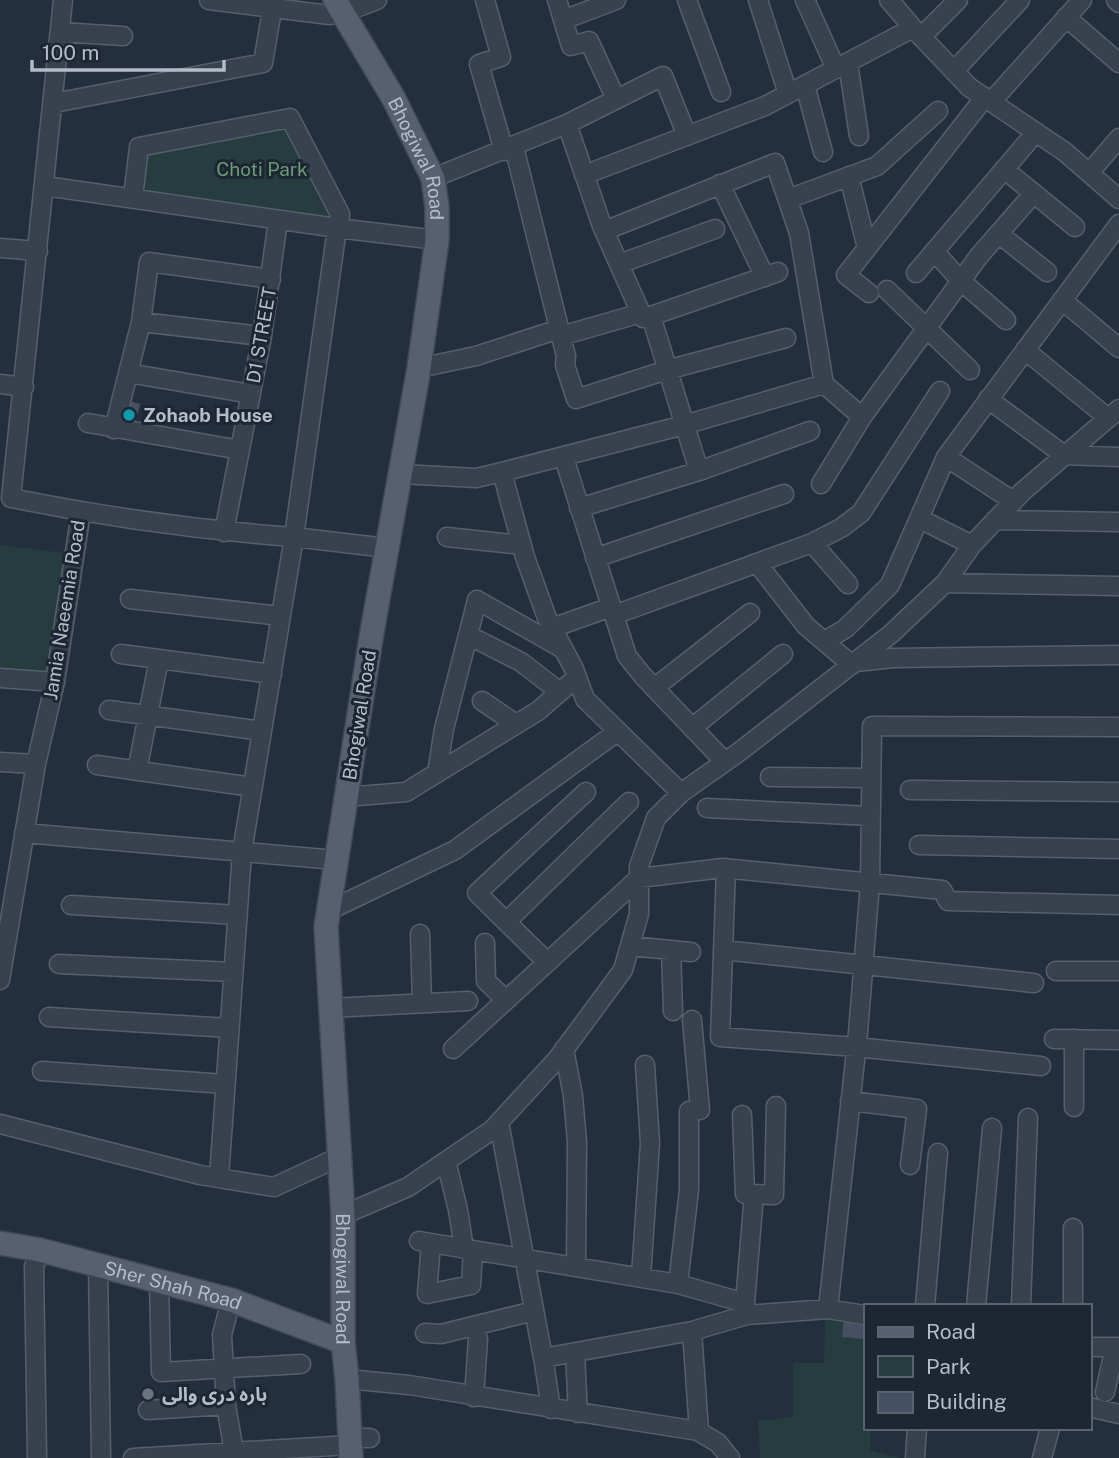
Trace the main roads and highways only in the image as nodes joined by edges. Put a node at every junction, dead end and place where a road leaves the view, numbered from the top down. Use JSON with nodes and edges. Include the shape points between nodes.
{"nodes":[{"id":1,"x":340,"y":8,"type":"edge"},
{"id":2,"x":0,"y":1242,"type":"edge"},
{"id":3,"x":343,"y":1342,"type":"junction"},
{"id":4,"x":355,"y":1445,"type":"edge"}],
"edges":[{"from":1,"to":3,"type":"main road","name":"Bhogiwal Road","via":[[394,99],[433,178],[437,207],[437,240],[419,368],[326,927],[343,1215]]},
{"from":2,"to":3,"type":"main road","name":"Sher Shah Road","via":[[231,1300]]},
{"from":3,"to":4,"type":"main road","name":"Bhogiwal Road"}]}
